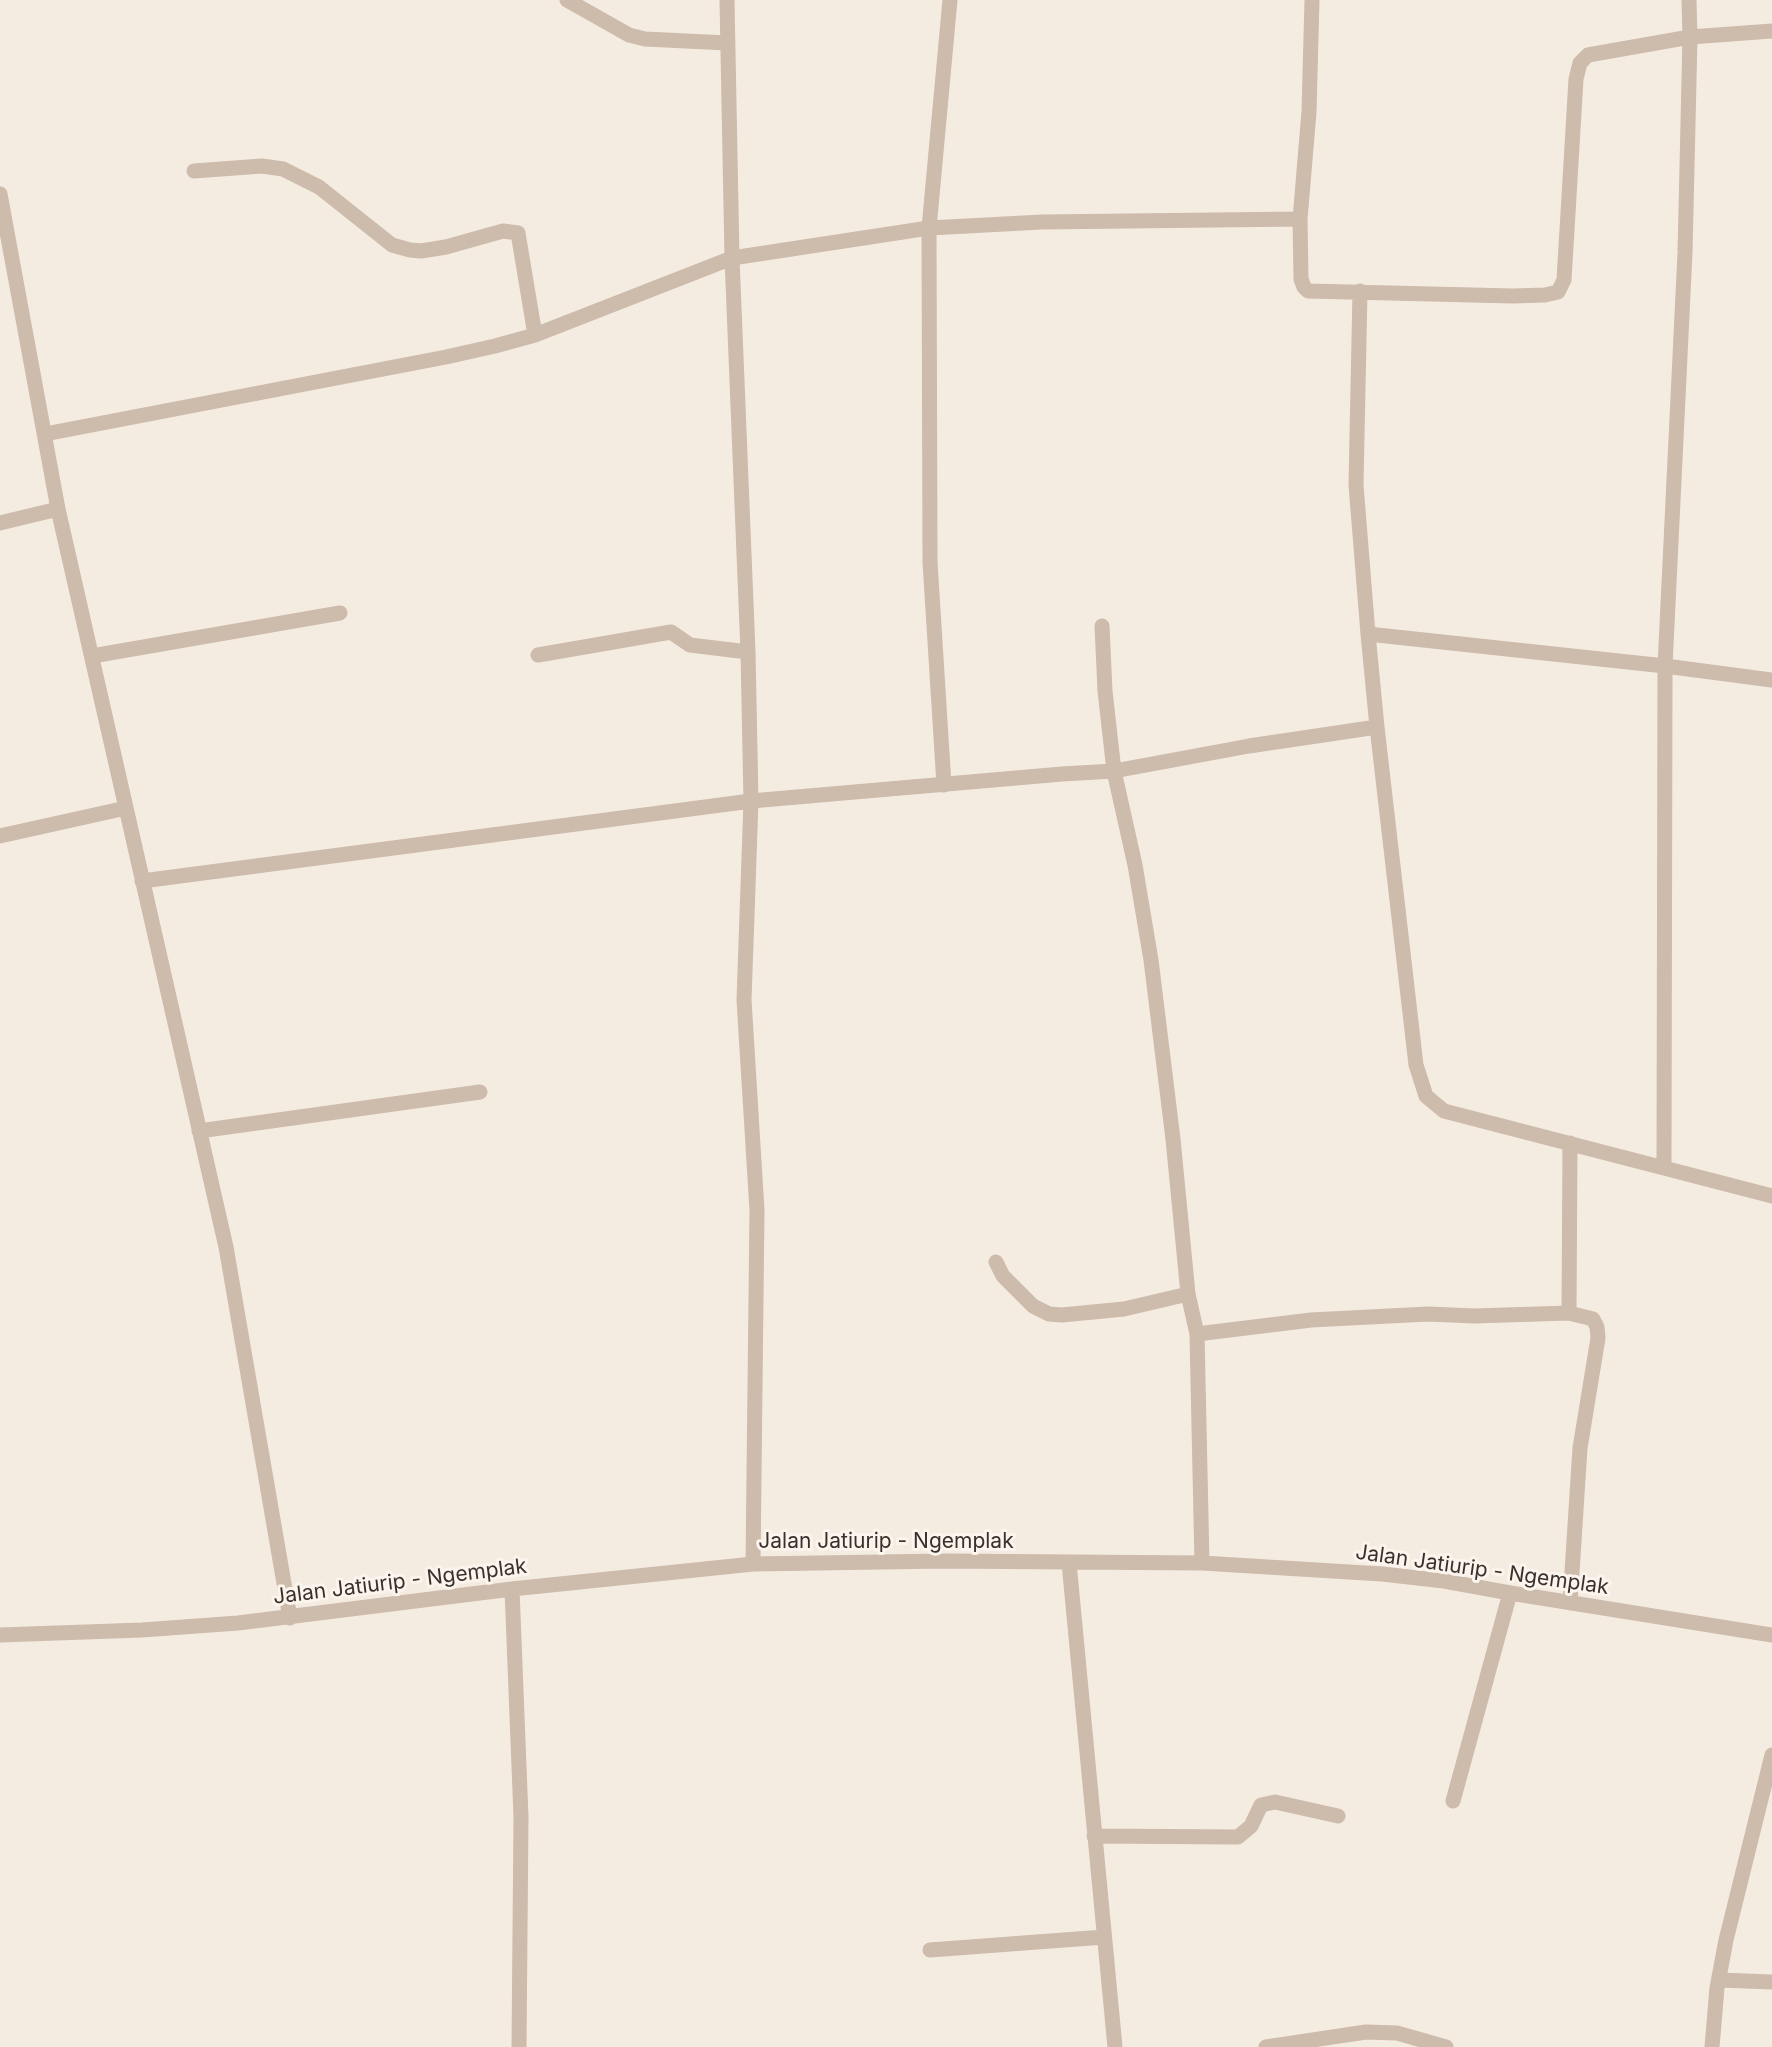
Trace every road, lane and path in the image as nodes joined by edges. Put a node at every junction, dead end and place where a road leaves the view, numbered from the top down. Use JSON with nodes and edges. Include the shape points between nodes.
{"nodes":[{"id":1,"x":567,"y":0,"type":"edge"},
{"id":2,"x":726,"y":0,"type":"edge"},
{"id":3,"x":950,"y":0,"type":"edge"},
{"id":4,"x":1312,"y":0,"type":"edge"},
{"id":5,"x":1689,"y":0,"type":"edge"},
{"id":6,"x":1772,"y":31,"type":"edge"},
{"id":7,"x":1690,"y":36,"type":"junction"},
{"id":8,"x":727,"y":43,"type":"junction"},
{"id":9,"x":194,"y":171,"type":"dead end"},
{"id":10,"x":0,"y":194,"type":"edge"},
{"id":11,"x":1300,"y":219,"type":"junction"},
{"id":12,"x":929,"y":228,"type":"junction"},
{"id":13,"x":732,"y":258,"type":"junction"},
{"id":14,"x":1360,"y":291,"type":"junction"},
{"id":15,"x":535,"y":335,"type":"junction"},
{"id":16,"x":45,"y":434,"type":"junction"},
{"id":17,"x":58,"y":509,"type":"junction"},
{"id":18,"x":0,"y":523,"type":"edge"},
{"id":19,"x":340,"y":613,"type":"dead end"},
{"id":20,"x":1102,"y":626,"type":"dead end"},
{"id":21,"x":1368,"y":634,"type":"junction"},
{"id":22,"x":748,"y":652,"type":"junction"},
{"id":23,"x":538,"y":655,"type":"dead end"},
{"id":24,"x":92,"y":656,"type":"junction"},
{"id":25,"x":1665,"y":666,"type":"junction"},
{"id":26,"x":1772,"y":681,"type":"edge"},
{"id":27,"x":1377,"y":727,"type":"junction"},
{"id":28,"x":1114,"y":771,"type":"junction"},
{"id":29,"x":944,"y":785,"type":"junction"},
{"id":30,"x":751,"y":801,"type":"junction"},
{"id":31,"x":126,"y":808,"type":"junction"},
{"id":32,"x":0,"y":836,"type":"edge"},
{"id":33,"x":142,"y":881,"type":"junction"},
{"id":34,"x":480,"y":1092,"type":"dead end"},
{"id":35,"x":199,"y":1131,"type":"junction"},
{"id":36,"x":1570,"y":1143,"type":"junction"},
{"id":37,"x":1664,"y":1166,"type":"junction"},
{"id":38,"x":1772,"y":1196,"type":"edge"},
{"id":39,"x":996,"y":1262,"type":"dead end"},
{"id":40,"x":1188,"y":1294,"type":"junction"},
{"id":41,"x":1569,"y":1313,"type":"junction"},
{"id":42,"x":1197,"y":1334,"type":"junction"},
{"id":43,"x":753,"y":1563,"type":"junction"},
{"id":44,"x":1069,"y":1563,"type":"junction"},
{"id":45,"x":1202,"y":1563,"type":"junction"},
{"id":46,"x":512,"y":1589,"type":"junction"},
{"id":47,"x":1510,"y":1593,"type":"junction"},
{"id":48,"x":1570,"y":1603,"type":"junction"},
{"id":49,"x":290,"y":1618,"type":"junction"},
{"id":50,"x":0,"y":1635,"type":"edge"},
{"id":51,"x":1772,"y":1635,"type":"edge"},
{"id":52,"x":1771,"y":1761,"type":"edge"},
{"id":53,"x":1453,"y":1801,"type":"dead end"},
{"id":54,"x":1338,"y":1816,"type":"dead end"},
{"id":55,"x":1094,"y":1836,"type":"junction"},
{"id":56,"x":1104,"y":1937,"type":"junction"},
{"id":57,"x":930,"y":1950,"type":"dead end"},
{"id":58,"x":1719,"y":1980,"type":"junction"},
{"id":59,"x":1772,"y":1982,"type":"edge"},
{"id":60,"x":519,"y":2047,"type":"edge"},
{"id":61,"x":1115,"y":2047,"type":"edge"},
{"id":62,"x":1266,"y":2047,"type":"edge"},
{"id":63,"x":1446,"y":2047,"type":"edge"},
{"id":64,"x":1712,"y":2047,"type":"edge"}],
"edges":[{"from":1,"to":8,"type":"street","via":[[620,30],[645,39]]},
{"from":2,"to":8,"type":"street"},
{"from":3,"to":12,"type":"street"},
{"from":4,"to":11,"type":"street","via":[[1309,112]]},
{"from":5,"to":7,"type":"street"},
{"from":6,"to":7,"type":"street"},
{"from":7,"to":14,"type":"street","via":[[1588,55],[1580,63],[1564,279],[1558,292],[1513,296]]},
{"from":7,"to":25,"type":"street","via":[[1685,264]]},
{"from":8,"to":13,"type":"street"},
{"from":9,"to":15,"type":"street","via":[[262,166],[283,169],[319,187],[392,245],[410,250],[446,247],[503,231],[518,233]]},
{"from":10,"to":16,"type":"street"},
{"from":11,"to":12,"type":"street","via":[[1042,222]]},
{"from":11,"to":14,"type":"street","via":[[1304,287],[1308,291]]},
{"from":12,"to":13,"type":"street"},
{"from":12,"to":29,"type":"street","via":[[930,562]]},
{"from":13,"to":15,"type":"street"},
{"from":13,"to":22,"type":"street"},
{"from":14,"to":21,"type":"street","via":[[1356,485]]},
{"from":15,"to":16,"type":"street","via":[[446,357]]},
{"from":16,"to":17,"type":"street"},
{"from":17,"to":18,"type":"street"},
{"from":17,"to":24,"type":"street"},
{"from":19,"to":24,"type":"street"},
{"from":20,"to":28,"type":"street"},
{"from":21,"to":25,"type":"street"},
{"from":21,"to":27,"type":"street"},
{"from":22,"to":23,"type":"street","via":[[690,645],[671,632]]},
{"from":22,"to":30,"type":"street"},
{"from":24,"to":31,"type":"street"},
{"from":25,"to":26,"type":"street"},
{"from":25,"to":37,"type":"street"},
{"from":27,"to":28,"type":"street"},
{"from":27,"to":36,"type":"street","via":[[1416,1065],[1426,1096],[1444,1111]]},
{"from":28,"to":29,"type":"street"},
{"from":28,"to":40,"type":"street","via":[[1151,960]]},
{"from":29,"to":30,"type":"street"},
{"from":30,"to":33,"type":"street"},
{"from":30,"to":43,"type":"street","via":[[744,1000],[757,1210]]},
{"from":31,"to":32,"type":"street"},
{"from":31,"to":33,"type":"street"},
{"from":33,"to":35,"type":"street"},
{"from":34,"to":35,"type":"street"},
{"from":35,"to":49,"type":"street","via":[[226,1247]]},
{"from":36,"to":37,"type":"street"},
{"from":36,"to":41,"type":"street"},
{"from":37,"to":38,"type":"street"},
{"from":39,"to":40,"type":"street","via":[[1003,1276],[1034,1306],[1049,1314],[1124,1309]]},
{"from":40,"to":42,"type":"street"},
{"from":41,"to":42,"type":"street","via":[[1311,1320]]},
{"from":41,"to":48,"type":"street","via":[[1593,1319],[1598,1338],[1580,1448]]},
{"from":42,"to":45,"type":"street"},
{"from":43,"to":44,"type":"street","name":"Jalan Jatiurip - Ngemplak"},
{"from":43,"to":46,"type":"street","name":"Jalan Jatiurip - Ngemplak"},
{"from":44,"to":45,"type":"street","name":"Jalan Jatiurip - Ngemplak"},
{"from":44,"to":55,"type":"street"},
{"from":45,"to":47,"type":"street","name":"Jalan Jatiurip - Ngemplak","via":[[1382,1574]]},
{"from":46,"to":49,"type":"street","name":"Jalan Jatiurip - Ngemplak"},
{"from":46,"to":60,"type":"street","via":[[521,1817]]},
{"from":47,"to":48,"type":"street","name":"Jalan Jatiurip - Ngemplak"},
{"from":47,"to":53,"type":"street"},
{"from":48,"to":51,"type":"street","name":"Jalan Jatiurip - Ngemplak"},
{"from":49,"to":50,"type":"street","name":"Jalan Jatiurip - Ngemplak","via":[[142,1630]]},
{"from":52,"to":58,"type":"street"},
{"from":54,"to":55,"type":"street","via":[[1275,1802],[1261,1805],[1251,1826],[1238,1836]]},
{"from":55,"to":56,"type":"street"},
{"from":56,"to":57,"type":"street"},
{"from":56,"to":61,"type":"street"},
{"from":58,"to":59,"type":"street"},
{"from":58,"to":64,"type":"street"},
{"from":62,"to":63,"type":"street","via":[[1366,2032],[1397,2033]]}]}
